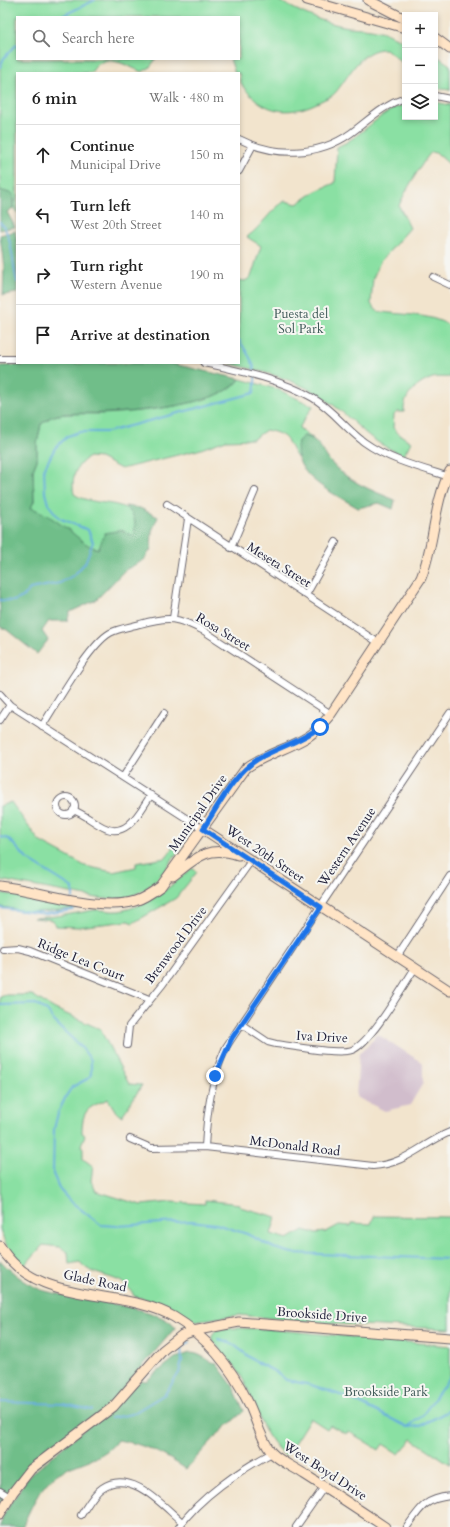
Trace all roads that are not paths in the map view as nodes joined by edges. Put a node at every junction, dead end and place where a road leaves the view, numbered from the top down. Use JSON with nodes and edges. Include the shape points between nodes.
{"nodes":[{"id":1,"x":307,"y":0,"type":"edge"},
{"id":2,"x":368,"y":0,"type":"edge"},
{"id":3,"x":402,"y":17,"type":"edge"},
{"id":4,"x":402,"y":27,"type":"edge"},
{"id":5,"x":438,"y":42,"type":"edge"},
{"id":6,"x":450,"y":49,"type":"edge"},
{"id":7,"x":438,"y":97,"type":"edge"},
{"id":8,"x":402,"y":99,"type":"edge"},
{"id":9,"x":450,"y":99,"type":"edge"},
{"id":10,"x":240,"y":139,"type":"edge"},
{"id":11,"x":253,"y":145,"type":"junction"},
{"id":12,"x":240,"y":169,"type":"edge"},
{"id":13,"x":433,"y":277,"type":"dead end"},
{"id":14,"x":450,"y":285,"type":"edge"},
{"id":15,"x":0,"y":359,"type":"edge"},
{"id":16,"x":16,"y":359,"type":"edge"},
{"id":17,"x":208,"y":364,"type":"edge"},
{"id":18,"x":449,"y":475,"type":"edge"},
{"id":19,"x":255,"y":491,"type":"dead end"},
{"id":20,"x":168,"y":504,"type":"dead end"},
{"id":21,"x":188,"y":519,"type":"junction"},
{"id":22,"x":336,"y":542,"type":"dead end"},
{"id":23,"x":231,"y":548,"type":"junction"},
{"id":24,"x":306,"y":595,"type":"junction"},
{"id":25,"x":174,"y":618,"type":"junction"},
{"id":26,"x":379,"y":642,"type":"junction"},
{"id":27,"x":0,"y":694,"type":"edge"},
{"id":28,"x":10,"y":705,"type":"junction"},
{"id":29,"x":450,"y":713,"type":"edge"},
{"id":30,"x":164,"y":714,"type":"dead end"},
{"id":31,"x":331,"y":714,"type":"junction"},
{"id":32,"x":0,"y":720,"type":"edge"},
{"id":33,"x":42,"y":726,"type":"junction"},
{"id":34,"x":123,"y":776,"type":"junction"},
{"id":35,"x":151,"y":795,"type":"junction"},
{"id":36,"x":73,"y":810,"type":"dead end"},
{"id":37,"x":203,"y":829,"type":"junction"},
{"id":38,"x":248,"y":859,"type":"junction"},
{"id":39,"x":450,"y":876,"type":"edge"},
{"id":40,"x":0,"y":886,"type":"edge"},
{"id":41,"x":161,"y":886,"type":"junction"},
{"id":42,"x":321,"y":907,"type":"junction"},
{"id":43,"x":4,"y":949,"type":"dead end"},
{"id":44,"x":397,"y":957,"type":"junction"},
{"id":45,"x":415,"y":968,"type":"junction"},
{"id":46,"x":450,"y":991,"type":"edge"},
{"id":47,"x":149,"y":999,"type":"junction"},
{"id":48,"x":241,"y":1024,"type":"junction"},
{"id":49,"x":127,"y":1045,"type":"dead end"},
{"id":50,"x":450,"y":1132,"type":"edge"},
{"id":51,"x":130,"y":1139,"type":"dead end"},
{"id":52,"x":205,"y":1147,"type":"junction"},
{"id":53,"x":0,"y":1246,"type":"edge"},
{"id":54,"x":193,"y":1331,"type":"junction"},
{"id":55,"x":450,"y":1338,"type":"edge"},
{"id":56,"x":272,"y":1453,"type":"junction"},
{"id":57,"x":324,"y":1486,"type":"junction"},
{"id":58,"x":0,"y":1491,"type":"edge"},
{"id":59,"x":450,"y":1496,"type":"edge"},
{"id":60,"x":10,"y":1497,"type":"junction"},
{"id":61,"x":0,"y":1514,"type":"edge"},
{"id":62,"x":81,"y":1515,"type":"dead end"},
{"id":63,"x":180,"y":1525,"type":"edge"},
{"id":64,"x":296,"y":1527,"type":"edge"},
{"id":65,"x":385,"y":1527,"type":"edge"},
{"id":66,"x":407,"y":1527,"type":"edge"}],
"edges":[{"from":1,"to":4,"type":"main road"},
{"from":2,"to":3,"type":"main road"},
{"from":5,"to":6,"type":"main road"},
{"from":7,"to":9,"type":"street"},
{"from":8,"to":11,"type":"street","via":[[376,112],[343,139],[321,147],[292,152],[269,150]]},
{"from":10,"to":11,"type":"street"},
{"from":11,"to":12,"type":"street"},
{"from":13,"to":14,"type":"street"},
{"from":15,"to":16,"type":"street"},
{"from":17,"to":18,"type":"street","via":[[289,386],[322,404],[358,437],[382,453]]},
{"from":18,"to":26,"type":"main road","name":"Municipal Drive","via":[[427,563],[414,590]]},
{"from":19,"to":23,"type":"street"},
{"from":20,"to":21,"type":"street","name":"Meseta Street"},
{"from":21,"to":23,"type":"street","name":"Meseta Street"},
{"from":21,"to":25,"type":"street"},
{"from":22,"to":24,"type":"street"},
{"from":23,"to":24,"type":"street","name":"Meseta Street"},
{"from":24,"to":26,"type":"street","name":"Meseta Street"},
{"from":25,"to":31,"type":"street","name":"Rosa Street","via":[[204,631]]},
{"from":25,"to":33,"type":"street","name":"Rosa Street","via":[[151,621],[111,632],[103,638],[90,653]]},
{"from":26,"to":31,"type":"main road","name":"Municipal Drive"},
{"from":27,"to":28,"type":"street","name":"West 20th Street"},
{"from":28,"to":32,"type":"street"},
{"from":28,"to":33,"type":"street","name":"West 20th Street"},
{"from":29,"to":42,"type":"street","name":"Western Avenue"},
{"from":30,"to":34,"type":"street"},
{"from":31,"to":37,"type":"main road","name":"Municipal Drive","via":[[308,736],[259,758],[246,768]]},
{"from":33,"to":34,"type":"street","name":"West 20th Street"},
{"from":34,"to":35,"type":"street","name":"West 20th Street"},
{"from":35,"to":36,"type":"street","via":[[133,821],[120,830],[103,827]]},
{"from":35,"to":37,"type":"street","name":"West 20th Street"},
{"from":37,"to":38,"type":"main road","name":"West 20th Street"},
{"from":37,"to":41,"type":"main road","name":"Municipal Drive"},
{"from":38,"to":41,"type":"main road","via":[[218,852],[205,853]]},
{"from":38,"to":42,"type":"main road","name":"West 20th Street"},
{"from":38,"to":47,"type":"street","name":"Brenwood Drive","via":[[163,984]]},
{"from":39,"to":44,"type":"street"},
{"from":40,"to":41,"type":"main road","name":"Municipal Drive","via":[[112,905],[134,902]]},
{"from":42,"to":44,"type":"main road","name":"West 20th Street"},
{"from":42,"to":48,"type":"street","name":"Western Avenue"},
{"from":43,"to":47,"type":"street","name":"Ridge Lea Court","via":[[18,948],[30,951]]},
{"from":44,"to":45,"type":"main road","name":"West 20th Street"},
{"from":45,"to":46,"type":"main road","name":"West 20th Street"},
{"from":45,"to":48,"type":"street","name":"Iva Drive","via":[[367,1039],[353,1050],[276,1044],[263,1039]]},
{"from":47,"to":49,"type":"street","name":"Brenwood Drive","via":[[129,1026]]},
{"from":48,"to":52,"type":"street","name":"Western Avenue","via":[[222,1055],[211,1087]]},
{"from":50,"to":52,"type":"street","name":"McDonald Road","via":[[400,1161],[381,1166]]},
{"from":51,"to":52,"type":"street","name":"McDonald Road","via":[[150,1148]]},
{"from":53,"to":54,"type":"main road","name":"Glade Road","via":[[19,1270],[38,1281],[155,1308]]},
{"from":54,"to":55,"type":"main road","name":"Brookside Drive","via":[[240,1322]]},
{"from":54,"to":56,"type":"main road","name":"West Boyd Drive","via":[[231,1370],[248,1401],[257,1429]]},
{"from":54,"to":60,"type":"main road","name":"Brookside Drive","via":[[163,1350],[113,1407],[31,1469]]},
{"from":56,"to":57,"type":"main road","name":"West Boyd Drive"},
{"from":56,"to":63,"type":"street","via":[[248,1465],[215,1490]]},
{"from":57,"to":64,"type":"street"},
{"from":57,"to":65,"type":"main road","name":"West Boyd Drive"},
{"from":58,"to":60,"type":"street"},
{"from":59,"to":66,"type":"street","via":[[426,1503]]},
{"from":60,"to":61,"type":"main road","name":"Brookside Drive"},
{"from":62,"to":63,"type":"street","via":[[102,1488],[111,1484],[129,1483],[143,1489]]}]}
